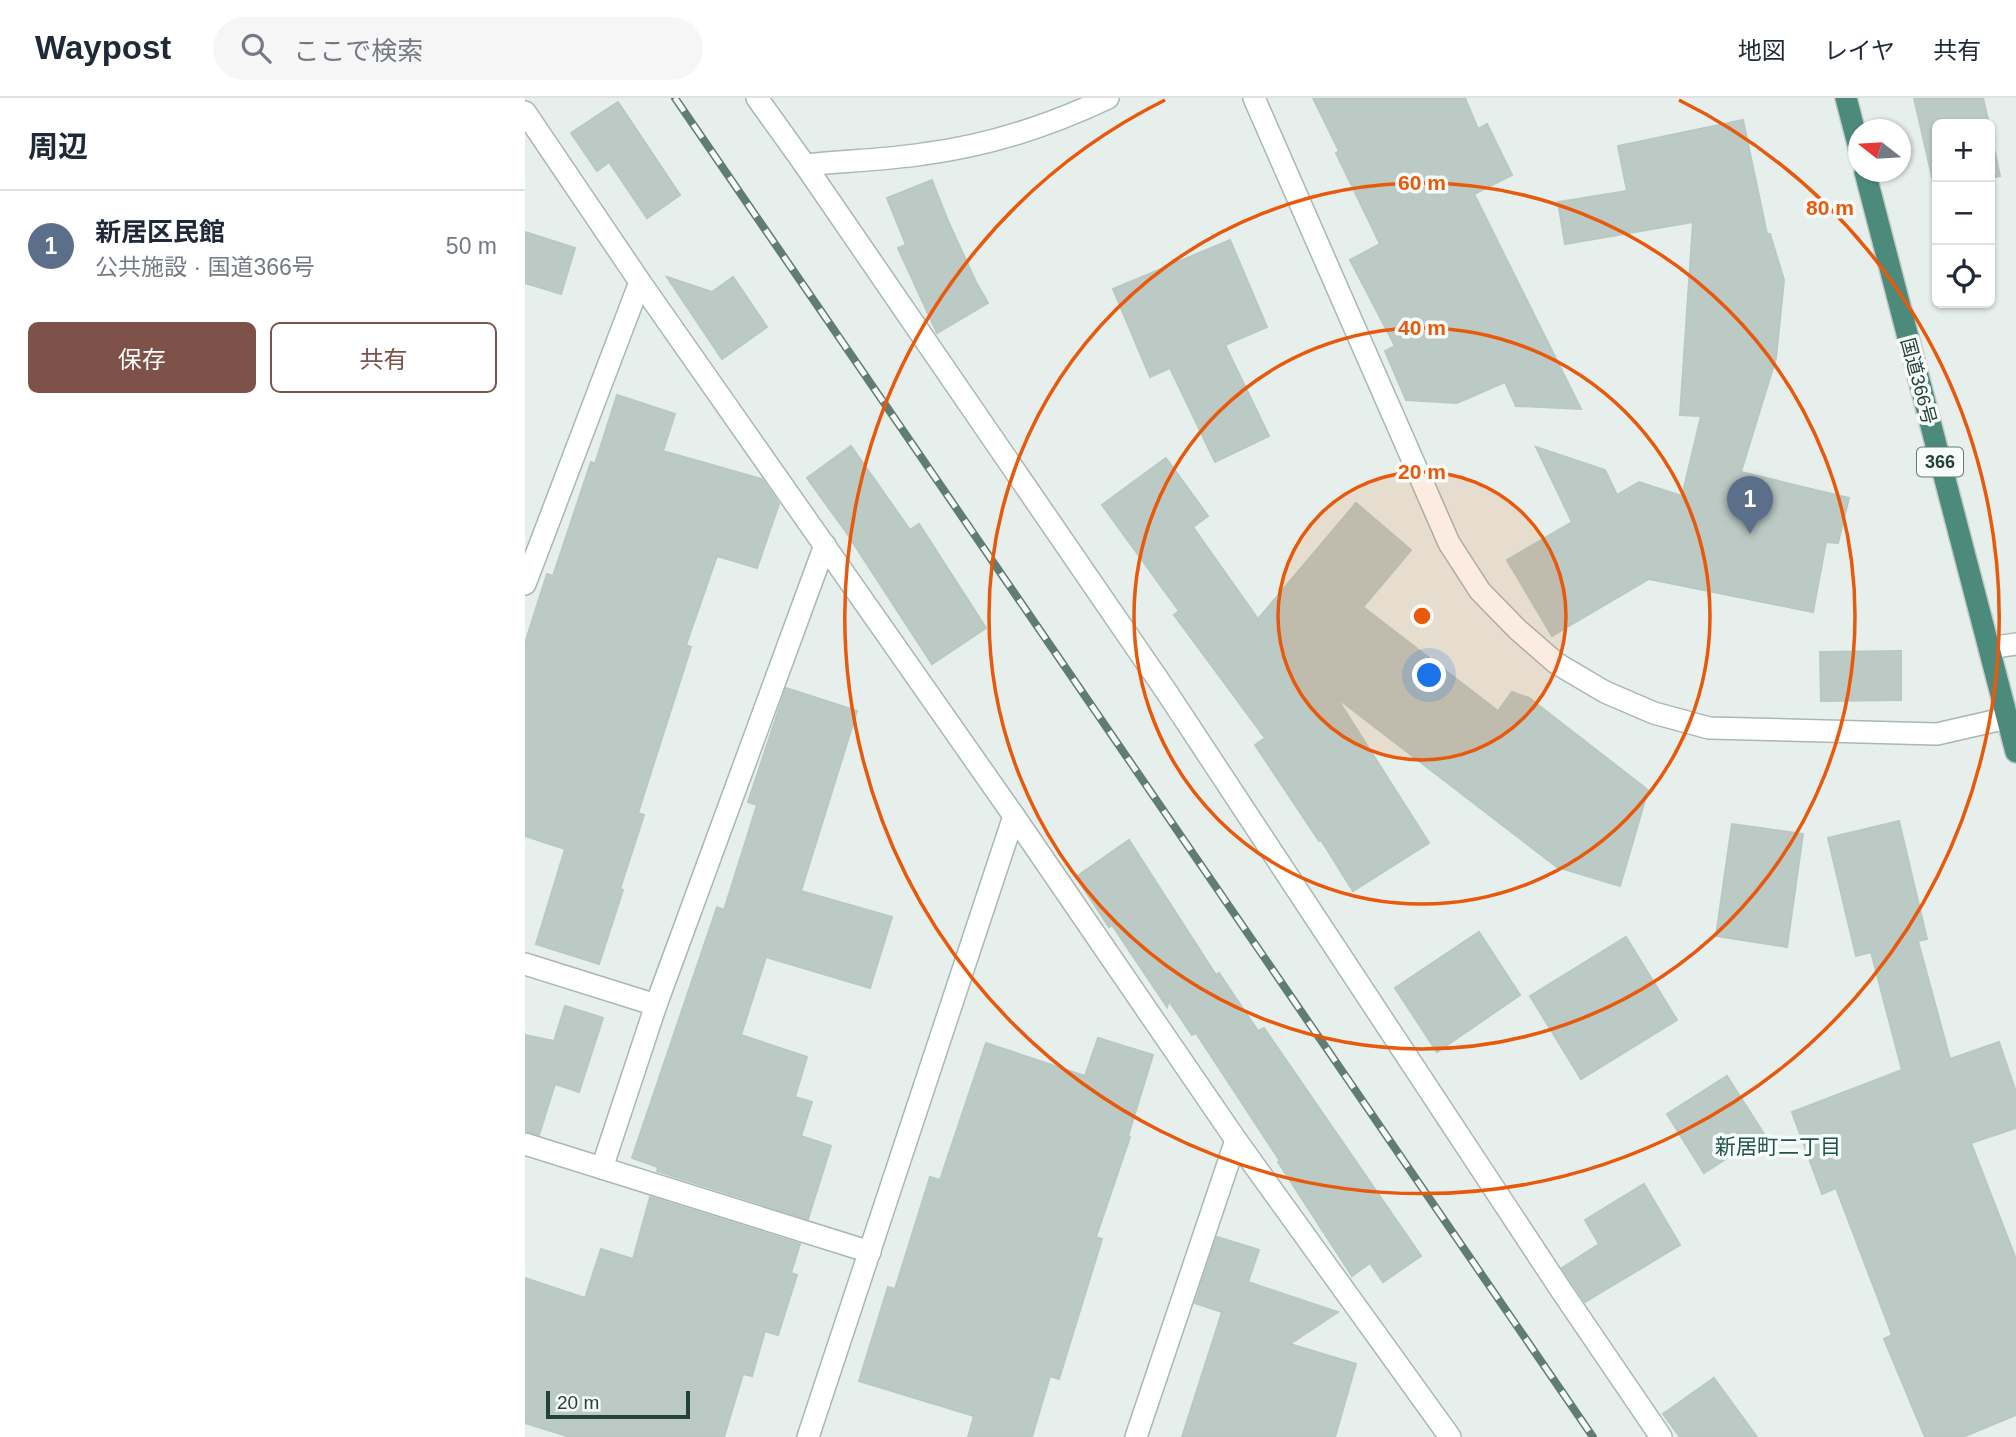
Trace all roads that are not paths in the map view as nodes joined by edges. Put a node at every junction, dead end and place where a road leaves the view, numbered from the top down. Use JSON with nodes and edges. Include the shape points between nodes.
{"nodes":[{"id":1,"x":757,"y":98,"type":"edge"},
{"id":2,"x":1108,"y":98,"type":"edge"},
{"id":3,"x":1254,"y":98,"type":"edge"},
{"id":4,"x":1846,"y":98,"type":"edge"},
{"id":5,"x":525,"y":112,"type":"edge"},
{"id":6,"x":1851,"y":119,"type":"edge"},
{"id":7,"x":805,"y":165,"type":"junction"},
{"id":8,"x":1868,"y":182,"type":"edge"},
{"id":9,"x":641,"y":282,"type":"junction"},
{"id":10,"x":825,"y":545,"type":"junction"},
{"id":11,"x":531,"y":547,"type":"edge"},
{"id":12,"x":525,"y":584,"type":"edge"},
{"id":13,"x":2016,"y":645,"type":"edge"},
{"id":14,"x":1989,"y":648,"type":"junction"},
{"id":15,"x":2007,"y":718,"type":"junction"},
{"id":16,"x":2016,"y":752,"type":"edge"},
{"id":17,"x":1014,"y":816,"type":"junction"},
{"id":18,"x":525,"y":964,"type":"edge"},
{"id":19,"x":656,"y":1004,"type":"junction"},
{"id":20,"x":1236,"y":1140,"type":"junction"},
{"id":21,"x":525,"y":1144,"type":"edge"},
{"id":22,"x":602,"y":1168,"type":"junction"},
{"id":23,"x":870,"y":1252,"type":"junction"},
{"id":24,"x":808,"y":1437,"type":"edge"},
{"id":25,"x":1136,"y":1437,"type":"edge"},
{"id":26,"x":1450,"y":1437,"type":"edge"},
{"id":27,"x":1661,"y":1437,"type":"edge"}],
"edges":[{"from":1,"to":7,"type":"street"},
{"from":2,"to":7,"type":"street","via":[[978,144]]},
{"from":3,"to":15,"type":"street","via":[[1449,543],[1480,591],[1556,663],[1605,692],[1654,713],[1709,728],[1937,734]]},
{"from":4,"to":6,"type":"highway"},
{"from":5,"to":9,"type":"street"},
{"from":7,"to":27,"type":"street","via":[[1166,691]]},
{"from":8,"to":14,"type":"highway","name":"国道366号","number":"366"},
{"from":9,"to":10,"type":"street"},
{"from":9,"to":11,"type":"street"},
{"from":10,"to":17,"type":"street"},
{"from":10,"to":19,"type":"street"},
{"from":11,"to":12,"type":"street"},
{"from":13,"to":14,"type":"street"},
{"from":14,"to":15,"type":"highway","name":"国道366号","number":"366"},
{"from":15,"to":16,"type":"highway","name":"国道366号","number":"366"},
{"from":17,"to":20,"type":"street"},
{"from":17,"to":23,"type":"street"},
{"from":18,"to":19,"type":"street"},
{"from":19,"to":22,"type":"street"},
{"from":20,"to":25,"type":"street"},
{"from":20,"to":26,"type":"street"},
{"from":21,"to":22,"type":"street"},
{"from":22,"to":23,"type":"street"},
{"from":23,"to":24,"type":"street"}]}
